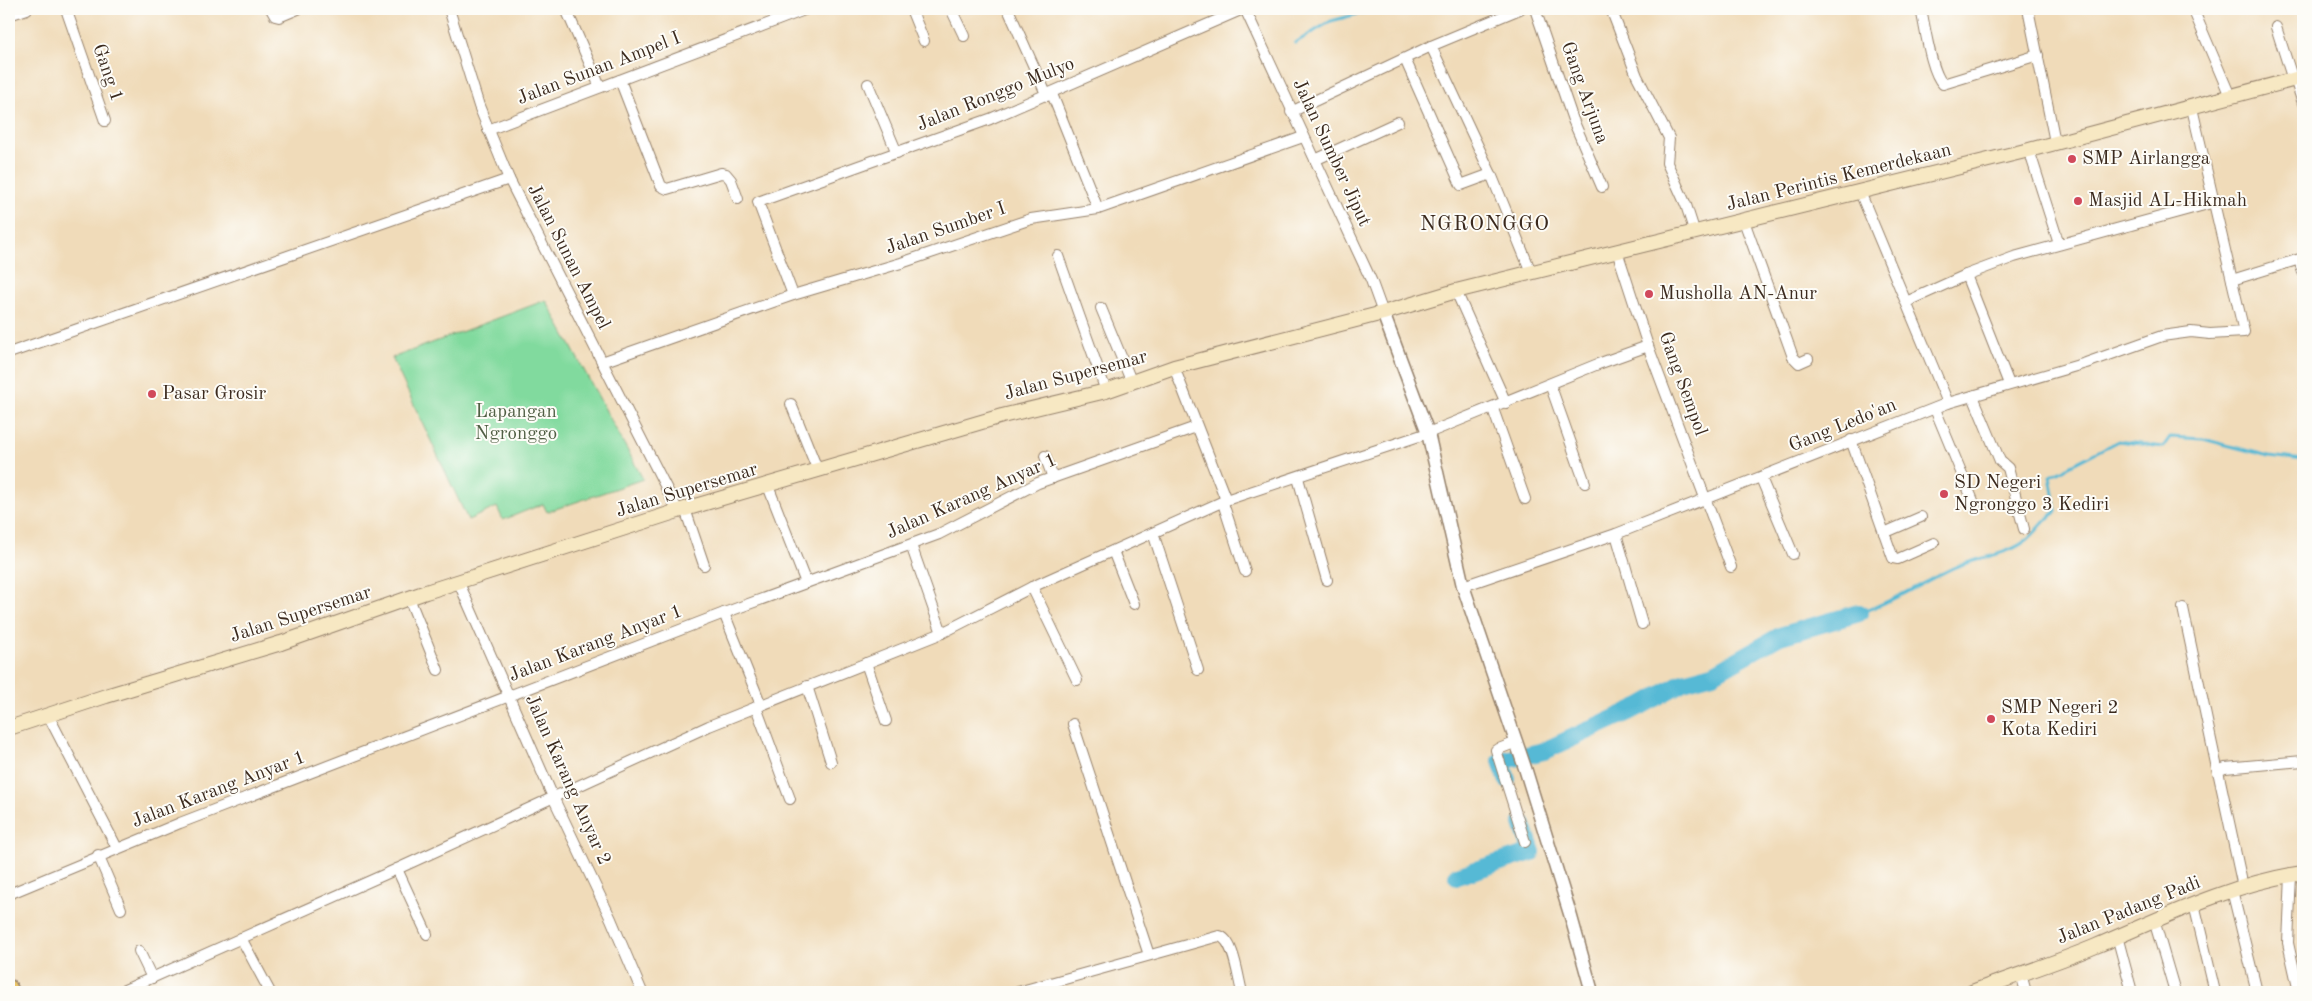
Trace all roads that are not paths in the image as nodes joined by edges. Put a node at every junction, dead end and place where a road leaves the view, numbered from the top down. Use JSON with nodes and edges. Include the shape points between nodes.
{"nodes":[{"id":1,"x":27,"y":9,"type":"edge"},
{"id":2,"x":66,"y":9,"type":"edge"},
{"id":3,"x":271,"y":9,"type":"edge"},
{"id":4,"x":298,"y":9,"type":"edge"},
{"id":5,"x":449,"y":9,"type":"edge"},
{"id":6,"x":566,"y":9,"type":"edge"},
{"id":7,"x":807,"y":9,"type":"edge"},
{"id":8,"x":911,"y":9,"type":"edge"},
{"id":9,"x":951,"y":9,"type":"edge"},
{"id":10,"x":1008,"y":9,"type":"edge"},
{"id":11,"x":1244,"y":9,"type":"edge"},
{"id":12,"x":1520,"y":9,"type":"edge"},
{"id":13,"x":1535,"y":9,"type":"edge"},
{"id":14,"x":1611,"y":9,"type":"edge"},
{"id":15,"x":1921,"y":9,"type":"edge"},
{"id":16,"x":2028,"y":9,"type":"edge"},
{"id":17,"x":2193,"y":9,"type":"edge"},
{"id":18,"x":9,"y":15,"type":"edge"},
{"id":19,"x":2276,"y":27,"type":"dead end"},
{"id":20,"x":964,"y":36,"type":"dead end"},
{"id":21,"x":924,"y":42,"type":"dead end"},
{"id":22,"x":1431,"y":46,"type":"junction"},
{"id":23,"x":2038,"y":55,"type":"junction"},
{"id":24,"x":1405,"y":59,"type":"junction"},
{"id":25,"x":2297,"y":79,"type":"edge"},
{"id":26,"x":620,"y":80,"type":"junction"},
{"id":27,"x":868,"y":84,"type":"dead end"},
{"id":28,"x":600,"y":87,"type":"junction"},
{"id":29,"x":1049,"y":95,"type":"junction"},
{"id":30,"x":2230,"y":96,"type":"junction"},
{"id":31,"x":2303,"y":104,"type":"edge"},
{"id":32,"x":2192,"y":108,"type":"junction"},
{"id":33,"x":1291,"y":112,"type":"junction"},
{"id":34,"x":105,"y":121,"type":"dead end"},
{"id":35,"x":1398,"y":122,"type":"dead end"},
{"id":36,"x":488,"y":130,"type":"junction"},
{"id":37,"x":1303,"y":137,"type":"junction"},
{"id":38,"x":2055,"y":142,"type":"junction"},
{"id":39,"x":2029,"y":150,"type":"junction"},
{"id":40,"x":898,"y":153,"type":"junction"},
{"id":41,"x":1315,"y":160,"type":"junction"},
{"id":42,"x":1491,"y":174,"type":"junction"},
{"id":43,"x":509,"y":179,"type":"junction"},
{"id":44,"x":1602,"y":188,"type":"dead end"},
{"id":45,"x":1860,"y":192,"type":"junction"},
{"id":46,"x":738,"y":199,"type":"dead end"},
{"id":47,"x":2216,"y":202,"type":"junction"},
{"id":48,"x":1098,"y":209,"type":"junction"},
{"id":49,"x":1744,"y":221,"type":"junction"},
{"id":50,"x":1695,"y":233,"type":"junction"},
{"id":51,"x":2059,"y":244,"type":"junction"},
{"id":52,"x":1617,"y":251,"type":"junction"},
{"id":53,"x":1058,"y":256,"type":"dead end"},
{"id":54,"x":2301,"y":259,"type":"edge"},
{"id":55,"x":1531,"y":272,"type":"junction"},
{"id":56,"x":2303,"y":272,"type":"edge"},
{"id":57,"x":1966,"y":275,"type":"junction"},
{"id":58,"x":2232,"y":280,"type":"junction"},
{"id":59,"x":1456,"y":291,"type":"junction"},
{"id":60,"x":793,"y":295,"type":"junction"},
{"id":61,"x":1906,"y":302,"type":"junction"},
{"id":62,"x":1102,"y":308,"type":"dead end"},
{"id":63,"x":1383,"y":313,"type":"junction"},
{"id":64,"x":1648,"y":346,"type":"junction"},
{"id":65,"x":9,"y":353,"type":"edge"},
{"id":66,"x":1808,"y":359,"type":"dead end"},
{"id":67,"x":602,"y":362,"type":"junction"},
{"id":68,"x":1174,"y":367,"type":"junction"},
{"id":69,"x":1132,"y":383,"type":"junction"},
{"id":70,"x":1550,"y":384,"type":"junction"},
{"id":71,"x":2009,"y":384,"type":"junction"},
{"id":72,"x":1106,"y":391,"type":"junction"},
{"id":73,"x":1973,"y":396,"type":"junction"},
{"id":74,"x":1506,"y":403,"type":"junction"},
{"id":75,"x":1948,"y":403,"type":"junction"},
{"id":76,"x":790,"y":404,"type":"dead end"},
{"id":77,"x":1492,"y":409,"type":"junction"},
{"id":78,"x":1935,"y":409,"type":"junction"},
{"id":79,"x":1196,"y":427,"type":"junction"},
{"id":80,"x":1428,"y":433,"type":"junction"},
{"id":81,"x":1851,"y":440,"type":"junction"},
{"id":82,"x":1044,"y":456,"type":"dead end"},
{"id":83,"x":818,"y":471,"type":"junction"},
{"id":84,"x":1053,"y":478,"type":"junction"},
{"id":85,"x":1298,"y":478,"type":"junction"},
{"id":86,"x":1761,"y":478,"type":"junction"},
{"id":87,"x":1585,"y":483,"type":"dead end"},
{"id":88,"x":768,"y":486,"type":"junction"},
{"id":89,"x":1525,"y":498,"type":"dead end"},
{"id":90,"x":1706,"y":500,"type":"junction"},
{"id":91,"x":1224,"y":502,"type":"junction"},
{"id":92,"x":1976,"y":508,"type":"dead end"},
{"id":93,"x":682,"y":510,"type":"junction"},
{"id":94,"x":1921,"y":517,"type":"dead end"},
{"id":95,"x":2024,"y":529,"type":"dead end"},
{"id":96,"x":1152,"y":533,"type":"junction"},
{"id":97,"x":1884,"y":533,"type":"junction"},
{"id":98,"x":1616,"y":534,"type":"junction"},
{"id":99,"x":1934,"y":543,"type":"dead end"},
{"id":100,"x":911,"y":545,"type":"junction"},
{"id":101,"x":1113,"y":551,"type":"junction"},
{"id":102,"x":1793,"y":554,"type":"dead end"},
{"id":103,"x":704,"y":565,"type":"dead end"},
{"id":104,"x":1731,"y":567,"type":"dead end"},
{"id":105,"x":1245,"y":571,"type":"dead end"},
{"id":106,"x":1327,"y":580,"type":"dead end"},
{"id":107,"x":459,"y":583,"type":"junction"},
{"id":108,"x":806,"y":584,"type":"junction"},
{"id":109,"x":1463,"y":586,"type":"junction"},
{"id":110,"x":1032,"y":587,"type":"junction"},
{"id":111,"x":409,"y":598,"type":"junction"},
{"id":112,"x":1134,"y":604,"type":"dead end"},
{"id":113,"x":2183,"y":608,"type":"dead end"},
{"id":114,"x":724,"y":613,"type":"junction"},
{"id":115,"x":1642,"y":624,"type":"dead end"},
{"id":116,"x":942,"y":633,"type":"junction"},
{"id":117,"x":866,"y":663,"type":"junction"},
{"id":118,"x":438,"y":670,"type":"dead end"},
{"id":119,"x":1198,"y":670,"type":"dead end"},
{"id":120,"x":1077,"y":680,"type":"dead end"},
{"id":121,"x":807,"y":686,"type":"junction"},
{"id":122,"x":510,"y":697,"type":"junction"},
{"id":123,"x":759,"y":706,"type":"junction"},
{"id":124,"x":48,"y":715,"type":"junction"},
{"id":125,"x":886,"y":721,"type":"dead end"},
{"id":126,"x":1073,"y":724,"type":"dead end"},
{"id":127,"x":9,"y":728,"type":"edge"},
{"id":128,"x":1518,"y":745,"type":"junction"},
{"id":129,"x":2303,"y":761,"type":"edge"},
{"id":130,"x":831,"y":762,"type":"dead end"},
{"id":131,"x":2218,"y":772,"type":"junction"},
{"id":132,"x":552,"y":797,"type":"junction"},
{"id":133,"x":790,"y":800,"type":"dead end"},
{"id":134,"x":1525,"y":842,"type":"dead end"},
{"id":135,"x":117,"y":848,"type":"junction"},
{"id":136,"x":98,"y":856,"type":"junction"},
{"id":137,"x":397,"y":869,"type":"junction"},
{"id":138,"x":2297,"y":874,"type":"edge"},
{"id":139,"x":2237,"y":888,"type":"junction"},
{"id":140,"x":9,"y":894,"type":"edge"},
{"id":141,"x":2194,"y":904,"type":"junction"},
{"id":142,"x":121,"y":909,"type":"dead end"},
{"id":143,"x":2154,"y":920,"type":"junction"},
{"id":144,"x":427,"y":934,"type":"dead end"},
{"id":145,"x":2117,"y":936,"type":"junction"},
{"id":146,"x":241,"y":938,"type":"junction"},
{"id":147,"x":139,"y":951,"type":"dead end"},
{"id":148,"x":1149,"y":955,"type":"junction"},
{"id":149,"x":2021,"y":974,"type":"junction"},
{"id":150,"x":152,"y":978,"type":"junction"},
{"id":151,"x":9,"y":988,"type":"edge"},
{"id":152,"x":11,"y":992,"type":"edge"},
{"id":153,"x":120,"y":992,"type":"edge"},
{"id":154,"x":270,"y":992,"type":"edge"},
{"id":155,"x":642,"y":992,"type":"edge"},
{"id":156,"x":1018,"y":992,"type":"edge"},
{"id":157,"x":1242,"y":992,"type":"edge"},
{"id":158,"x":1592,"y":992,"type":"edge"},
{"id":159,"x":1972,"y":992,"type":"edge"},
{"id":160,"x":2026,"y":992,"type":"edge"},
{"id":161,"x":2132,"y":992,"type":"edge"},
{"id":162,"x":2175,"y":992,"type":"edge"},
{"id":163,"x":2215,"y":992,"type":"edge"},
{"id":164,"x":2257,"y":992,"type":"edge"},
{"id":165,"x":2299,"y":992,"type":"edge"}],
"edges":[{"from":1,"to":18,"type":"street"},
{"from":2,"to":34,"type":"street","name":"Gang 1"},
{"from":3,"to":4,"type":"street","via":[[279,17]]},
{"from":5,"to":36,"type":"street","name":"Jalan Sunan Ampel"},
{"from":6,"to":28,"type":"street"},
{"from":7,"to":26,"type":"street","name":"Jalan Sunan Ampel I"},
{"from":8,"to":21,"type":"street"},
{"from":9,"to":20,"type":"street"},
{"from":10,"to":29,"type":"street"},
{"from":11,"to":29,"type":"street","name":"Jalan Ronggo Mulyo"},
{"from":11,"to":33,"type":"street","name":"Jalan Sumber Jiput"},
{"from":12,"to":22,"type":"street"},
{"from":13,"to":44,"type":"street","name":"Gang Arjuna","via":[[1573,120]]},
{"from":14,"to":50,"type":"street","via":[[1637,76],[1669,138],[1667,162]]},
{"from":15,"to":23,"type":"street","via":[[1939,80],[1944,84]]},
{"from":16,"to":23,"type":"street"},
{"from":17,"to":30,"type":"street"},
{"from":19,"to":25,"type":"street"},
{"from":22,"to":24,"type":"street"},
{"from":22,"to":42,"type":"street"},
{"from":23,"to":38,"type":"street"},
{"from":24,"to":33,"type":"street"},
{"from":24,"to":42,"type":"street","via":[[1461,186]]},
{"from":25,"to":30,"type":"main road","name":"Jalan Perintis Kemerdekaan"},
{"from":25,"to":31,"type":"street"},
{"from":26,"to":28,"type":"street","name":"Jalan Sunan Ampel I"},
{"from":26,"to":46,"type":"street","via":[[661,186],[667,189],[721,173],[731,180]]},
{"from":27,"to":40,"type":"street"},
{"from":28,"to":36,"type":"street","name":"Jalan Sunan Ampel I"},
{"from":29,"to":40,"type":"street","name":"Jalan Ronggo Mulyo"},
{"from":29,"to":48,"type":"street"},
{"from":30,"to":32,"type":"main road","name":"Jalan Perintis Kemerdekaan"},
{"from":32,"to":38,"type":"main road","name":"Jalan Perintis Kemerdekaan"},
{"from":32,"to":47,"type":"street"},
{"from":33,"to":37,"type":"street","name":"Jalan Sumber Jiput"},
{"from":35,"to":41,"type":"street"},
{"from":36,"to":43,"type":"street","name":"Jalan Sunan Ampel"},
{"from":37,"to":41,"type":"street","name":"Jalan Sumber Jiput"},
{"from":37,"to":48,"type":"street","name":"Jalan Sumber I"},
{"from":38,"to":39,"type":"main road","name":"Jalan Perintis Kemerdekaan"},
{"from":39,"to":45,"type":"main road","name":"Jalan Perintis Kemerdekaan"},
{"from":39,"to":51,"type":"street"},
{"from":40,"to":60,"type":"street","name":"Jalan Ronggo Mulyo","via":[[758,202]]},
{"from":41,"to":63,"type":"street","name":"Jalan Sumber Jiput"},
{"from":42,"to":55,"type":"street"},
{"from":43,"to":65,"type":"street"},
{"from":43,"to":67,"type":"street","name":"Jalan Sunan Ampel"},
{"from":45,"to":49,"type":"main road","name":"Jalan Perintis Kemerdekaan"},
{"from":45,"to":61,"type":"street"},
{"from":47,"to":51,"type":"street"},
{"from":47,"to":58,"type":"street"},
{"from":48,"to":60,"type":"street","name":"Jalan Sumber I","via":[[1031,219]]},
{"from":49,"to":50,"type":"main road","name":"Jalan Perintis Kemerdekaan"},
{"from":49,"to":66,"type":"street","via":[[1793,357],[1799,364]]},
{"from":50,"to":52,"type":"main road","name":"Jalan Perintis Kemerdekaan"},
{"from":51,"to":57,"type":"street"},
{"from":52,"to":55,"type":"main road","name":"Jalan Perintis Kemerdekaan"},
{"from":52,"to":64,"type":"street","name":"Gang Sempol"},
{"from":53,"to":72,"type":"street"},
{"from":54,"to":56,"type":"street"},
{"from":54,"to":58,"type":"street"},
{"from":55,"to":59,"type":"main road","name":"Jalan Perintis Kemerdekaan"},
{"from":57,"to":61,"type":"street"},
{"from":57,"to":71,"type":"street"},
{"from":58,"to":71,"type":"street","name":"Gang Ledo'an","via":[[2244,332],[2162,336]]},
{"from":59,"to":63,"type":"main road","name":"Jalan Perintis Kemerdekaan"},
{"from":59,"to":74,"type":"street"},
{"from":60,"to":67,"type":"street","name":"Jalan Sumber I"},
{"from":61,"to":75,"type":"street"},
{"from":62,"to":69,"type":"street"},
{"from":63,"to":68,"type":"main road","name":"Jalan Supersemar"},
{"from":63,"to":80,"type":"street"},
{"from":64,"to":70,"type":"street"},
{"from":64,"to":90,"type":"street","name":"Gang Sempol"},
{"from":67,"to":93,"type":"street","name":"Jalan Sunan Ampel"},
{"from":68,"to":69,"type":"main road","name":"Jalan Supersemar"},
{"from":68,"to":79,"type":"street"},
{"from":69,"to":72,"type":"main road","name":"Jalan Supersemar"},
{"from":70,"to":74,"type":"street"},
{"from":70,"to":87,"type":"street"},
{"from":71,"to":73,"type":"street","name":"Gang Ledo'an"},
{"from":72,"to":83,"type":"main road","name":"Jalan Supersemar","via":[[1002,416]]},
{"from":73,"to":75,"type":"street","name":"Gang Ledo'an"},
{"from":73,"to":95,"type":"street","via":[[2000,461],[2008,468]]},
{"from":74,"to":77,"type":"street"},
{"from":75,"to":78,"type":"street","name":"Gang Ledo'an"},
{"from":76,"to":83,"type":"street"},
{"from":77,"to":80,"type":"street"},
{"from":77,"to":89,"type":"street"},
{"from":78,"to":81,"type":"street","name":"Gang Ledo'an"},
{"from":78,"to":92,"type":"street"},
{"from":79,"to":84,"type":"street","name":"Jalan Karang Anyar 1"},
{"from":79,"to":91,"type":"street"},
{"from":80,"to":85,"type":"street"},
{"from":80,"to":109,"type":"street"},
{"from":81,"to":86,"type":"street","name":"Gang Ledo'an"},
{"from":81,"to":97,"type":"street"},
{"from":82,"to":84,"type":"street"},
{"from":83,"to":88,"type":"main road","name":"Jalan Supersemar"},
{"from":84,"to":100,"type":"street","name":"Jalan Karang Anyar 1"},
{"from":85,"to":91,"type":"street"},
{"from":85,"to":106,"type":"street"},
{"from":86,"to":90,"type":"street","name":"Gang Ledo'an"},
{"from":86,"to":102,"type":"street"},
{"from":88,"to":93,"type":"main road","name":"Jalan Supersemar"},
{"from":88,"to":108,"type":"street"},
{"from":90,"to":98,"type":"street","name":"Gang Ledo'an"},
{"from":90,"to":104,"type":"street","name":"Gang Sempol"},
{"from":91,"to":96,"type":"street"},
{"from":91,"to":105,"type":"street"},
{"from":93,"to":103,"type":"street","name":"Jalan Sunan Ampel"},
{"from":93,"to":107,"type":"main road","name":"Jalan Supersemar"},
{"from":94,"to":97,"type":"street"},
{"from":96,"to":101,"type":"street"},
{"from":96,"to":119,"type":"street"},
{"from":97,"to":99,"type":"street","via":[[1896,559]]},
{"from":98,"to":109,"type":"street","name":"Gang Ledo'an"},
{"from":98,"to":115,"type":"street"},
{"from":100,"to":108,"type":"street","name":"Jalan Karang Anyar 1"},
{"from":100,"to":116,"type":"street"},
{"from":101,"to":110,"type":"street"},
{"from":101,"to":112,"type":"street"},
{"from":107,"to":111,"type":"main road","name":"Jalan Supersemar"},
{"from":107,"to":122,"type":"street","name":"Jalan Karang Anyar 2"},
{"from":108,"to":114,"type":"street","name":"Jalan Karang Anyar 1"},
{"from":109,"to":128,"type":"street"},
{"from":110,"to":116,"type":"street"},
{"from":110,"to":120,"type":"street"},
{"from":111,"to":118,"type":"street"},
{"from":111,"to":124,"type":"main road","name":"Jalan Supersemar","via":[[281,643]]},
{"from":113,"to":131,"type":"street"},
{"from":114,"to":122,"type":"street","name":"Jalan Karang Anyar 1"},
{"from":114,"to":123,"type":"street"},
{"from":116,"to":117,"type":"street"},
{"from":117,"to":121,"type":"street"},
{"from":117,"to":125,"type":"street"},
{"from":121,"to":123,"type":"street"},
{"from":121,"to":130,"type":"street"},
{"from":122,"to":132,"type":"street","name":"Jalan Karang Anyar 2"},
{"from":122,"to":135,"type":"street","name":"Jalan Karang Anyar 1"},
{"from":123,"to":132,"type":"street"},
{"from":123,"to":133,"type":"street"},
{"from":124,"to":127,"type":"main road","name":"Jalan Supersemar"},
{"from":124,"to":135,"type":"street"},
{"from":126,"to":148,"type":"street"},
{"from":128,"to":134,"type":"street","via":[[1496,750]]},
{"from":128,"to":158,"type":"street"},
{"from":129,"to":131,"type":"street","via":[[2225,768]]},
{"from":131,"to":139,"type":"street"},
{"from":132,"to":137,"type":"street"},
{"from":132,"to":155,"type":"street","name":"Jalan Karang Anyar 2"},
{"from":135,"to":136,"type":"street","name":"Jalan Karang Anyar 1"},
{"from":136,"to":140,"type":"street","name":"Jalan Karang Anyar 1"},
{"from":136,"to":142,"type":"street"},
{"from":137,"to":144,"type":"street"},
{"from":137,"to":146,"type":"street"},
{"from":138,"to":139,"type":"main road","name":"Jalan Padang Padi"},
{"from":138,"to":165,"type":"street","via":[[2288,943]]},
{"from":139,"to":141,"type":"main road","name":"Jalan Padang Padi"},
{"from":139,"to":164,"type":"street"},
{"from":141,"to":143,"type":"main road","name":"Jalan Padang Padi"},
{"from":141,"to":163,"type":"street"},
{"from":143,"to":145,"type":"main road","name":"Jalan Padang Padi"},
{"from":143,"to":162,"type":"street"},
{"from":145,"to":149,"type":"main road","name":"Jalan Padang Padi"},
{"from":145,"to":161,"type":"street"},
{"from":146,"to":150,"type":"street"},
{"from":146,"to":154,"type":"street"},
{"from":147,"to":150,"type":"street"},
{"from":148,"to":156,"type":"street"},
{"from":148,"to":157,"type":"street","via":[[1223,936],[1230,945]]},
{"from":149,"to":159,"type":"main road","name":"Jalan Padang Padi"},
{"from":149,"to":160,"type":"street"},
{"from":150,"to":153,"type":"street"},
{"from":151,"to":152,"type":"main road"}]}
